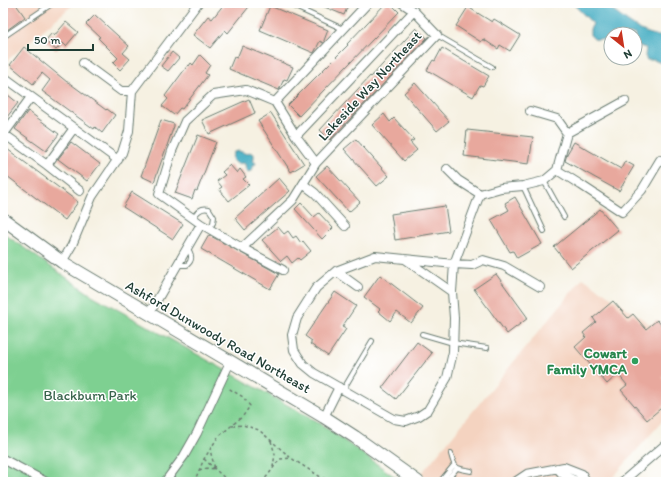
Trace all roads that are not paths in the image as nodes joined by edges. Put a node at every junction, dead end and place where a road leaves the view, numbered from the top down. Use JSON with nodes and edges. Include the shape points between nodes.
{"nodes":[{"id":1,"x":53,"y":3,"type":"edge"},
{"id":2,"x":198,"y":3,"type":"edge"},
{"id":3,"x":368,"y":3,"type":"edge"},
{"id":4,"x":402,"y":3,"type":"edge"},
{"id":5,"x":291,"y":5,"type":"dead end"},
{"id":6,"x":414,"y":11,"type":"junction"},
{"id":7,"x":343,"y":29,"type":"junction"},
{"id":8,"x":437,"y":35,"type":"junction"},
{"id":9,"x":3,"y":37,"type":"edge"},
{"id":10,"x":82,"y":63,"type":"dead end"},
{"id":11,"x":492,"y":67,"type":"dead end"},
{"id":12,"x":4,"y":76,"type":"edge"},
{"id":13,"x":132,"y":91,"type":"junction"},
{"id":14,"x":31,"y":97,"type":"junction"},
{"id":15,"x":625,"y":101,"type":"dead end"},
{"id":16,"x":275,"y":102,"type":"junction"},
{"id":17,"x":530,"y":110,"type":"dead end"},
{"id":18,"x":74,"y":128,"type":"junction"},
{"id":19,"x":4,"y":133,"type":"edge"},
{"id":20,"x":567,"y":133,"type":"junction"},
{"id":21,"x":296,"y":136,"type":"junction"},
{"id":22,"x":118,"y":160,"type":"junction"},
{"id":23,"x":660,"y":160,"type":"dead end"},
{"id":24,"x":316,"y":163,"type":"junction"},
{"id":25,"x":47,"y":165,"type":"junction"},
{"id":26,"x":447,"y":168,"type":"dead end"},
{"id":27,"x":557,"y":170,"type":"junction"},
{"id":28,"x":544,"y":181,"type":"junction"},
{"id":29,"x":303,"y":184,"type":"junction"},
{"id":30,"x":523,"y":186,"type":"junction"},
{"id":31,"x":80,"y":191,"type":"dead end"},
{"id":32,"x":480,"y":194,"type":"junction"},
{"id":33,"x":564,"y":216,"type":"dead end"},
{"id":34,"x":193,"y":218,"type":"junction"},
{"id":35,"x":3,"y":219,"type":"edge"},
{"id":36,"x":200,"y":224,"type":"junction"},
{"id":37,"x":345,"y":226,"type":"dead end"},
{"id":38,"x":208,"y":229,"type":"junction"},
{"id":39,"x":544,"y":231,"type":"dead end"},
{"id":40,"x":242,"y":248,"type":"junction"},
{"id":41,"x":405,"y":259,"type":"junction"},
{"id":42,"x":62,"y":262,"type":"junction"},
{"id":43,"x":454,"y":264,"type":"junction"},
{"id":44,"x":283,"y":270,"type":"dead end"},
{"id":45,"x":336,"y":271,"type":"junction"},
{"id":46,"x":358,"y":287,"type":"dead end"},
{"id":47,"x":540,"y":287,"type":"dead end"},
{"id":48,"x":452,"y":292,"type":"junction"},
{"id":49,"x":149,"y":314,"type":"junction"},
{"id":50,"x":422,"y":334,"type":"dead end"},
{"id":51,"x":372,"y":341,"type":"dead end"},
{"id":52,"x":453,"y":343,"type":"junction"},
{"id":53,"x":487,"y":348,"type":"dead end"},
{"id":54,"x":230,"y":362,"type":"junction"},
{"id":55,"x":341,"y":388,"type":"junction"},
{"id":56,"x":324,"y":417,"type":"junction"},
{"id":57,"x":666,"y":444,"type":"edge"},
{"id":58,"x":451,"y":454,"type":"dead end"},
{"id":59,"x":3,"y":459,"type":"edge"},
{"id":60,"x":456,"y":466,"type":"junction"},
{"id":61,"x":471,"y":471,"type":"dead end"},
{"id":62,"x":412,"y":480,"type":"edge"},
{"id":63,"x":587,"y":481,"type":"edge"},
{"id":64,"x":46,"y":482,"type":"edge"},
{"id":65,"x":165,"y":482,"type":"edge"},
{"id":66,"x":440,"y":482,"type":"edge"},
{"id":67,"x":445,"y":482,"type":"edge"},
{"id":68,"x":515,"y":482,"type":"edge"},
{"id":69,"x":622,"y":482,"type":"edge"}],
"edges":[{"from":1,"to":9,"type":"lane"},
{"from":2,"to":13,"type":"street"},
{"from":3,"to":7,"type":"street"},
{"from":4,"to":6,"type":"street","name":"Lakeside Way Northeast"},
{"from":5,"to":7,"type":"lane"},
{"from":6,"to":8,"type":"street","name":"Lakeside Way Northeast"},
{"from":6,"to":21,"type":"street","name":"Lakeside Way Northeast"},
{"from":7,"to":16,"type":"street"},
{"from":8,"to":11,"type":"lane"},
{"from":8,"to":24,"type":"street","name":"Lakeside Way Northeast"},
{"from":10,"to":13,"type":"street","via":[[121,91]]},
{"from":12,"to":14,"type":"street"},
{"from":13,"to":22,"type":"street","via":[[128,131]]},
{"from":14,"to":18,"type":"street"},
{"from":14,"to":19,"type":"street"},
{"from":15,"to":20,"type":"street"},
{"from":16,"to":21,"type":"street","name":"Lakeside Way Northeast"},
{"from":16,"to":34,"type":"street","via":[[246,90],[213,95],[185,121],[172,151],[159,194]]},
{"from":17,"to":20,"type":"street","via":[[557,119]]},
{"from":18,"to":22,"type":"street"},
{"from":18,"to":25,"type":"street"},
{"from":19,"to":25,"type":"street"},
{"from":20,"to":27,"type":"street"},
{"from":21,"to":24,"type":"street","name":"Lakeside Way Northeast"},
{"from":22,"to":42,"type":"street","via":[[92,197]]},
{"from":23,"to":27,"type":"street","via":[[642,190],[622,212]]},
{"from":24,"to":29,"type":"street","name":"Lakeside Way Northeast"},
{"from":25,"to":31,"type":"street"},
{"from":26,"to":32,"type":"street","via":[[458,180]]},
{"from":27,"to":28,"type":"street"},
{"from":28,"to":30,"type":"street"},
{"from":28,"to":33,"type":"lane"},
{"from":29,"to":37,"type":"street","via":[[315,193]]},
{"from":29,"to":40,"type":"street","name":"Lakeside Way Northeast","via":[[293,200]]},
{"from":30,"to":32,"type":"street","via":[[501,188]]},
{"from":30,"to":39,"type":"lane"},
{"from":32,"to":43,"type":"street"},
{"from":34,"to":36,"type":"street"},
{"from":34,"to":38,"type":"lane","via":[[201,209],[209,209],[214,217]]},
{"from":35,"to":42,"type":"main road","name":"Ashford Dunwoody Road Northeast"},
{"from":36,"to":38,"type":"street"},
{"from":36,"to":49,"type":"street"},
{"from":38,"to":40,"type":"street"},
{"from":40,"to":44,"type":"street"},
{"from":41,"to":43,"type":"street"},
{"from":41,"to":45,"type":"street","via":[[375,256]]},
{"from":41,"to":48,"type":"street"},
{"from":42,"to":49,"type":"main road","name":"Ashford Dunwoody Road Northeast"},
{"from":43,"to":47,"type":"street","via":[[472,265],[483,260],[504,266]]},
{"from":43,"to":48,"type":"street"},
{"from":45,"to":46,"type":"street"},
{"from":45,"to":55,"type":"street","via":[[316,288],[297,318],[292,335],[294,350],[303,364]]},
{"from":48,"to":52,"type":"street"},
{"from":49,"to":54,"type":"main road","name":"Ashford Dunwoody Road Northeast"},
{"from":50,"to":52,"type":"lane"},
{"from":51,"to":55,"type":"lane"},
{"from":52,"to":53,"type":"lane"},
{"from":52,"to":55,"type":"street","via":[[447,378],[428,410],[419,416],[406,421],[394,419]]},
{"from":54,"to":56,"type":"main road","name":"Ashford Dunwoody Road Northeast"},
{"from":54,"to":65,"type":"street","via":[[192,444]]},
{"from":55,"to":56,"type":"street"},
{"from":56,"to":62,"type":"main road","name":"Ashford Dunwoody Road Northeast"},
{"from":57,"to":69,"type":"street"},
{"from":58,"to":60,"type":"lane"},
{"from":59,"to":64,"type":"street"},
{"from":60,"to":61,"type":"lane"},
{"from":60,"to":66,"type":"lane"},
{"from":60,"to":67,"type":"lane"},
{"from":63,"to":68,"type":"street","via":[[582,474],[564,467],[527,474]]}]}
